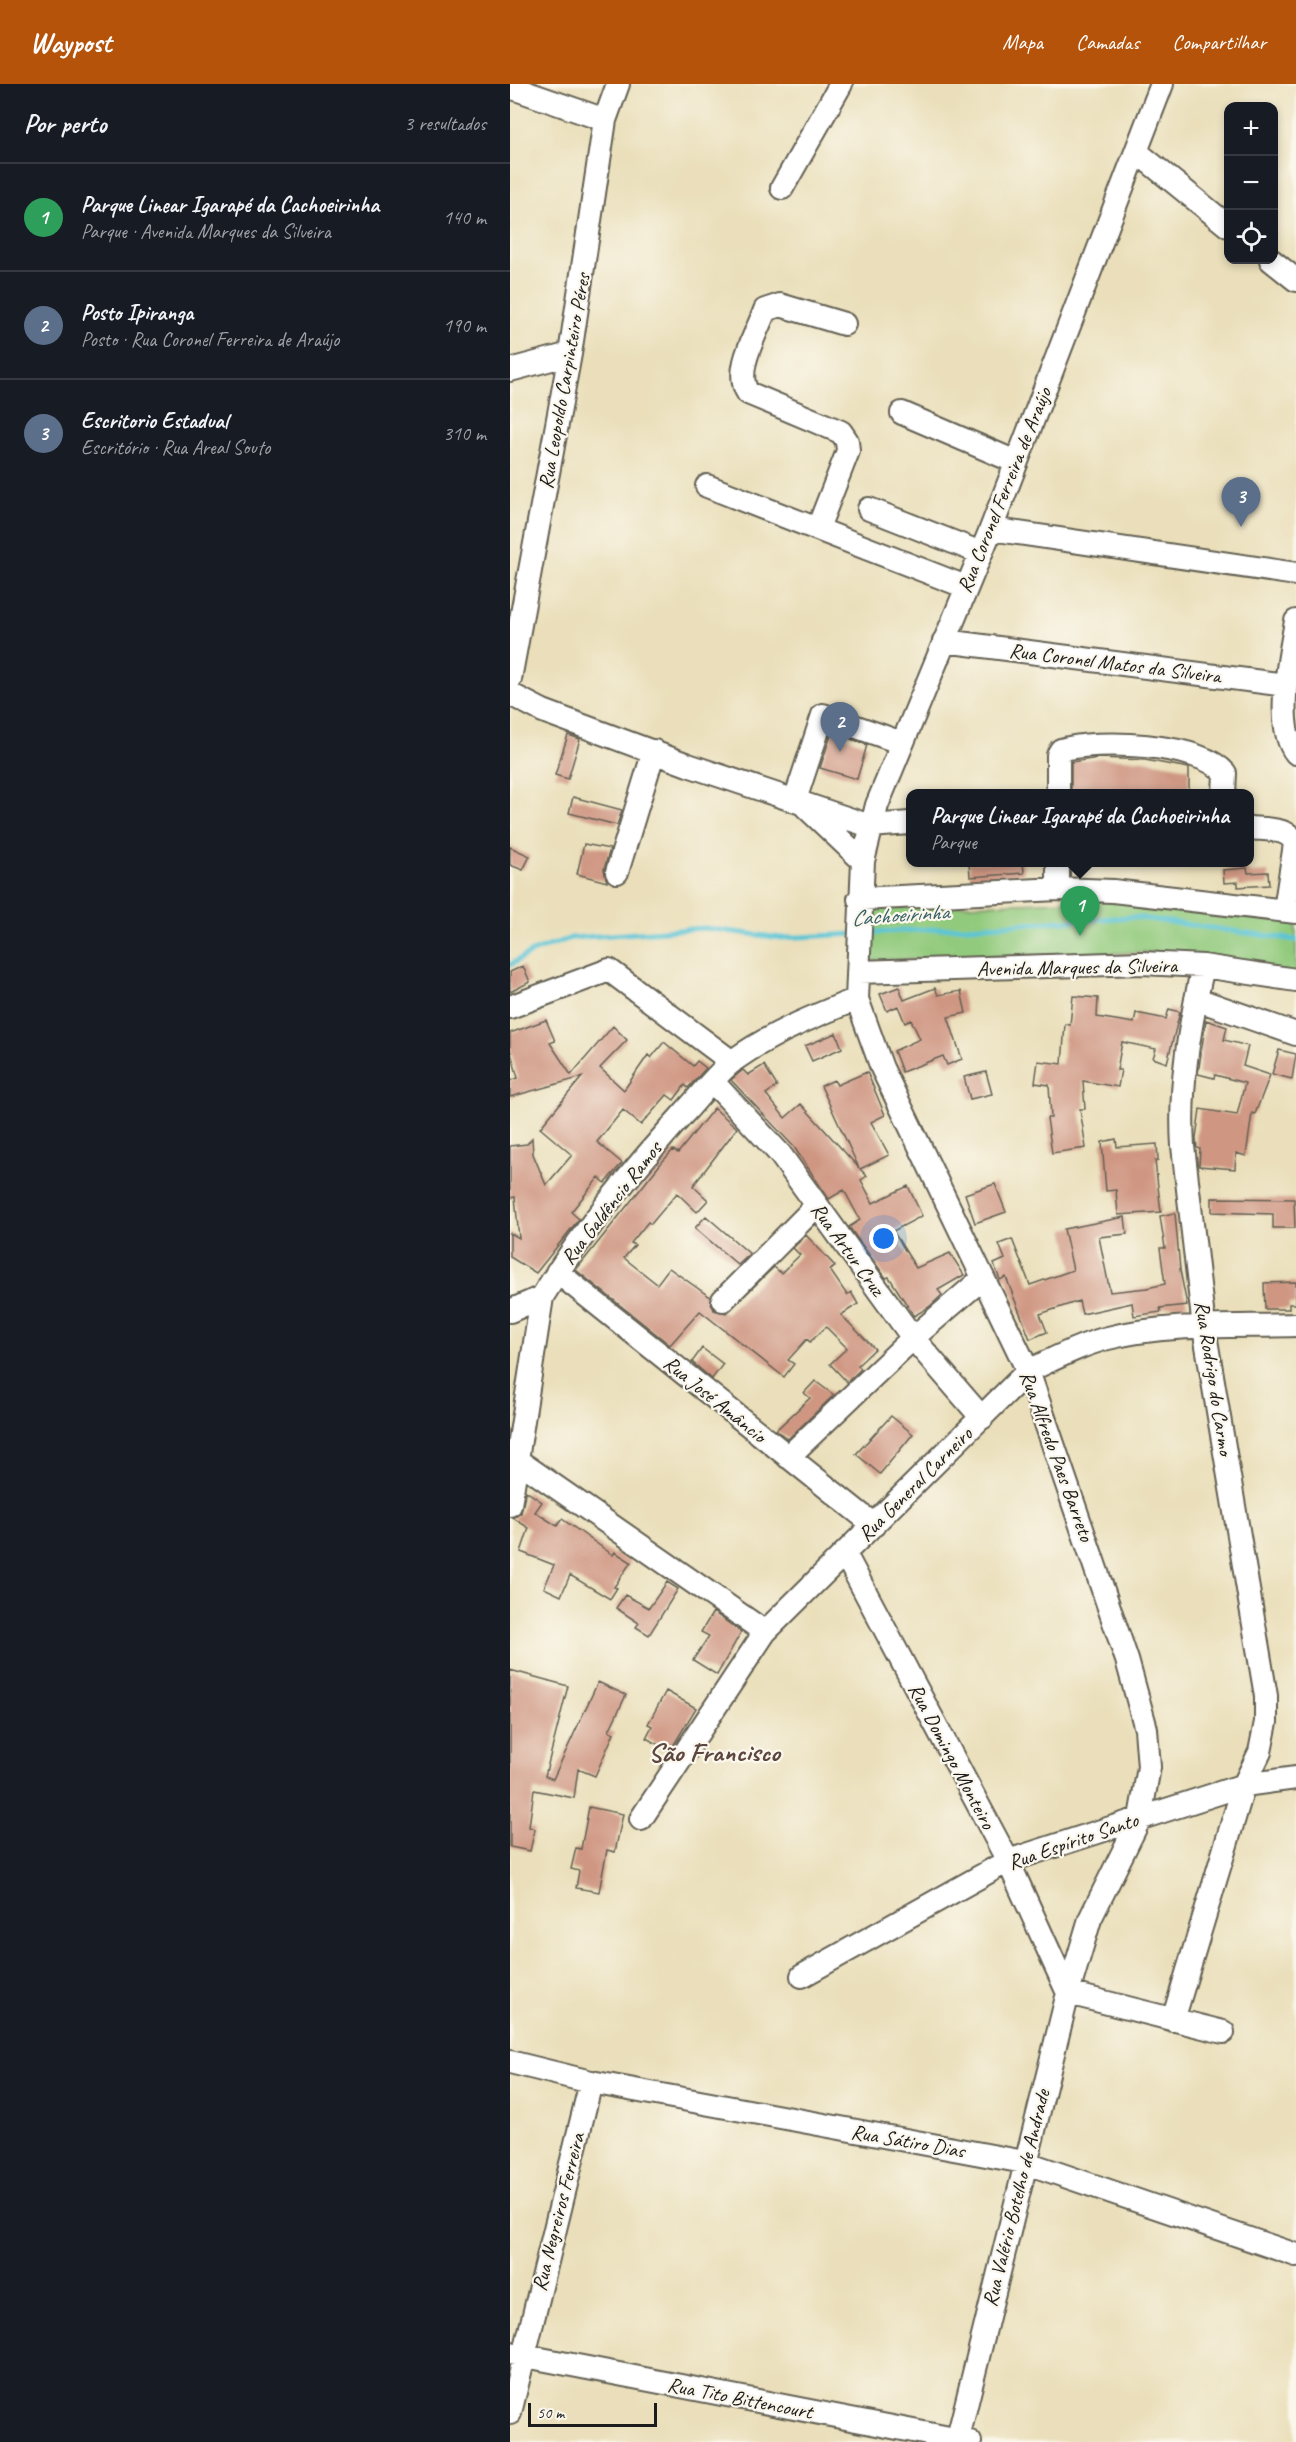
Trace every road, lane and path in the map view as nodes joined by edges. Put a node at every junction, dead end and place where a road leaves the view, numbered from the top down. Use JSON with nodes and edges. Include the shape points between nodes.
{"nodes":[{"id":1,"x":618,"y":84,"type":"edge"},
{"id":2,"x":841,"y":84,"type":"edge"},
{"id":3,"x":1162,"y":84,"type":"edge"},
{"id":4,"x":510,"y":87,"type":"edge"},
{"id":5,"x":605,"y":120,"type":"junction"},
{"id":6,"x":1138,"y":153,"type":"junction"},
{"id":7,"x":782,"y":188,"type":"dead end"},
{"id":8,"x":1224,"y":223,"type":"edge"},
{"id":9,"x":1276,"y":264,"type":"edge"},
{"id":10,"x":1296,"y":280,"type":"edge"},
{"id":11,"x":844,"y":324,"type":"dead end"},
{"id":12,"x":570,"y":354,"type":"junction"},
{"id":13,"x":510,"y":370,"type":"edge"},
{"id":14,"x":902,"y":413,"type":"dead end"},
{"id":15,"x":1016,"y":462,"type":"junction"},
{"id":16,"x":707,"y":486,"type":"dead end"},
{"id":17,"x":869,"y":509,"type":"dead end"},
{"id":18,"x":818,"y":528,"type":"junction"},
{"id":19,"x":991,"y":529,"type":"junction"},
{"id":20,"x":981,"y":553,"type":"junction"},
{"id":21,"x":1296,"y":574,"type":"edge"},
{"id":22,"x":966,"y":587,"type":"junction"},
{"id":23,"x":1296,"y":621,"type":"edge"},
{"id":24,"x":944,"y":641,"type":"junction"},
{"id":25,"x":510,"y":679,"type":"edge"},
{"id":26,"x":1286,"y":685,"type":"junction"},
{"id":27,"x":510,"y":694,"type":"edge"},
{"id":28,"x":902,"y":743,"type":"junction"},
{"id":29,"x":654,"y":751,"type":"junction"},
{"id":30,"x":1296,"y":753,"type":"edge"},
{"id":31,"x":1058,"y":789,"type":"edge"},
{"id":32,"x":1224,"y":789,"type":"edge"},
{"id":33,"x":798,"y":801,"type":"junction"},
{"id":34,"x":906,"y":824,"type":"edge"},
{"id":35,"x":870,"y":826,"type":"junction"},
{"id":36,"x":1254,"y":829,"type":"edge"},
{"id":37,"x":863,"y":861,"type":"junction"},
{"id":38,"x":1058,"y":867,"type":"edge"},
{"id":39,"x":617,"y":872,"type":"dead end"},
{"id":40,"x":1058,"y":889,"type":"junction"},
{"id":41,"x":859,"y":907,"type":"junction"},
{"id":42,"x":1291,"y":911,"type":"edge"},
{"id":43,"x":1203,"y":966,"type":"junction"},
{"id":44,"x":858,"y":967,"type":"junction"},
{"id":45,"x":1296,"y":980,"type":"edge"},
{"id":46,"x":857,"y":999,"type":"junction"},
{"id":47,"x":1196,"y":999,"type":"junction"},
{"id":48,"x":510,"y":1007,"type":"edge"},
{"id":49,"x":1296,"y":1034,"type":"edge"},
{"id":50,"x":732,"y":1062,"type":"junction"},
{"id":51,"x":713,"y":1082,"type":"junction"},
{"id":52,"x":816,"y":1206,"type":"junction"},
{"id":53,"x":557,"y":1272,"type":"junction"},
{"id":54,"x":983,"y":1278,"type":"junction"},
{"id":55,"x":542,"y":1297,"type":"junction"},
{"id":56,"x":723,"y":1300,"type":"dead end"},
{"id":57,"x":510,"y":1311,"type":"edge"},
{"id":58,"x":1296,"y":1325,"type":"edge"},
{"id":59,"x":1204,"y":1328,"type":"junction"},
{"id":60,"x":913,"y":1338,"type":"junction"},
{"id":61,"x":1028,"y":1371,"type":"junction"},
{"id":62,"x":982,"y":1418,"type":"junction"},
{"id":63,"x":788,"y":1457,"type":"junction"},
{"id":64,"x":517,"y":1460,"type":"junction"},
{"id":65,"x":510,"y":1505,"type":"edge"},
{"id":66,"x":874,"y":1525,"type":"junction"},
{"id":67,"x":845,"y":1554,"type":"junction"},
{"id":68,"x":765,"y":1632,"type":"junction"},
{"id":69,"x":1296,"y":1778,"type":"edge"},
{"id":70,"x":1244,"y":1785,"type":"junction"},
{"id":71,"x":1140,"y":1818,"type":"junction"},
{"id":72,"x":641,"y":1819,"type":"dead end"},
{"id":73,"x":1008,"y":1861,"type":"junction"},
{"id":74,"x":1079,"y":1954,"type":"joint"},
{"id":75,"x":802,"y":1976,"type":"dead end"},
{"id":76,"x":1068,"y":1993,"type":"junction"},
{"id":77,"x":1173,"y":2020,"type":"junction"},
{"id":78,"x":1223,"y":2032,"type":"dead end"},
{"id":79,"x":510,"y":2062,"type":"edge"},
{"id":80,"x":591,"y":2082,"type":"junction"},
{"id":81,"x":1024,"y":2162,"type":"junction"},
{"id":82,"x":1296,"y":2255,"type":"edge"},
{"id":83,"x":516,"y":2355,"type":"edge"},
{"id":84,"x":510,"y":2413,"type":"edge"},
{"id":85,"x":961,"y":2441,"type":"edge"}],
"edges":[{"from":1,"to":5,"type":"street","name":"Rua Leopoldo Carpinteiro Péres"},
{"from":2,"to":7,"type":"street"},
{"from":3,"to":6,"type":"street","name":"Rua Coronel Ferreira de Araújo"},
{"from":4,"to":5,"type":"street"},
{"from":5,"to":12,"type":"street","name":"Rua Leopoldo Carpinteiro Péres"},
{"from":6,"to":8,"type":"street"},
{"from":6,"to":15,"type":"street","name":"Rua Coronel Ferreira de Araújo"},
{"from":9,"to":10,"type":"street"},
{"from":11,"to":18,"type":"street","via":[[780,305],[771,306],[765,310],[742,373],[748,393],[841,432],[847,441],[848,452]]},
{"from":12,"to":13,"type":"street"},
{"from":12,"to":25,"type":"street","name":"Rua Leopoldo Carpinteiro Péres"},
{"from":14,"to":15,"type":"street"},
{"from":15,"to":19,"type":"street","name":"Rua Coronel Ferreira de Araújo"},
{"from":16,"to":18,"type":"street"},
{"from":17,"to":20,"type":"street"},
{"from":18,"to":22,"type":"street"},
{"from":19,"to":20,"type":"street","name":"Rua Coronel Ferreira de Araújo"},
{"from":19,"to":21,"type":"street"},
{"from":20,"to":22,"type":"street","name":"Rua Coronel Ferreira de Araújo"},
{"from":22,"to":24,"type":"street","name":"Rua Coronel Ferreira de Araújo"},
{"from":23,"to":26,"type":"street"},
{"from":24,"to":26,"type":"street","name":"Rua Coronel Matos da Silveira"},
{"from":24,"to":28,"type":"street","name":"Rua Coronel Ferreira de Araújo"},
{"from":26,"to":30,"type":"street","via":[[1285,724]]},
{"from":27,"to":29,"type":"street","via":[[543,711]]},
{"from":28,"to":33,"type":"street","via":[[823,715]]},
{"from":28,"to":35,"type":"street","name":"Rua Coronel Ferreira de Araújo"},
{"from":29,"to":33,"type":"street"},
{"from":29,"to":39,"type":"street"},
{"from":31,"to":32,"type":"street","via":[[1060,750],[1108,746],[1199,756],[1225,773]]},
{"from":33,"to":35,"type":"street"},
{"from":33,"to":37,"type":"street"},
{"from":34,"to":35,"type":"street"},
{"from":35,"to":37,"type":"street","name":"Rua Coronel Ferreira de Araújo"},
{"from":36,"to":42,"type":"street","via":[[1293,837]]},
{"from":37,"to":41,"type":"street","name":"Rua Coronel Ferreira de Araújo"},
{"from":38,"to":40,"type":"street"},
{"from":40,"to":41,"type":"street"},
{"from":40,"to":42,"type":"street","via":[[1113,891]]},
{"from":41,"to":44,"type":"street","name":"Rua Coronel Ferreira de Araújo"},
{"from":43,"to":44,"type":"street","name":"Avenida Marques da Silveira","via":[[1142,963]]},
{"from":43,"to":45,"type":"street","name":"Avenida Marques da Silveira"},
{"from":43,"to":47,"type":"street","name":"Rua Rodrigo do Carmo"},
{"from":44,"to":46,"type":"street","name":"Rua Alfredo Paes Barreto"},
{"from":46,"to":50,"type":"street","name":"Rua Galdêncio Ramos","via":[[807,1018]]},
{"from":46,"to":54,"type":"street","name":"Rua Alfredo Paes Barreto","via":[[882,1068]]},
{"from":47,"to":49,"type":"street"},
{"from":47,"to":59,"type":"street","name":"Rua Rodrigo do Carmo","via":[[1181,1117]]},
{"from":48,"to":50,"type":"street","via":[[609,970]]},
{"from":50,"to":51,"type":"street","name":"Rua Galdêncio Ramos"},
{"from":51,"to":52,"type":"street","name":"Rua Artur Cruz","via":[[780,1154]]},
{"from":51,"to":53,"type":"street","name":"Rua Galdêncio Ramos","via":[[598,1213]]},
{"from":52,"to":56,"type":"street"},
{"from":52,"to":60,"type":"street","name":"Rua Artur Cruz"},
{"from":53,"to":55,"type":"street","name":"Rua Galdêncio Ramos"},
{"from":53,"to":63,"type":"street","name":"Rua José Amâncio"},
{"from":54,"to":60,"type":"street"},
{"from":54,"to":61,"type":"street","name":"Rua Alfredo Paes Barreto"},
{"from":55,"to":57,"type":"street"},
{"from":55,"to":64,"type":"street","name":"Rua Galdêncio Ramos"},
{"from":58,"to":59,"type":"street","name":"Rua General Carneiro"},
{"from":59,"to":61,"type":"street","name":"Rua General Carneiro","via":[[1107,1338]]},
{"from":59,"to":70,"type":"street","name":"Rua Rodrigo do Carmo","via":[[1266,1696],[1260,1752]]},
{"from":60,"to":62,"type":"street","name":"Rua Artur Cruz"},
{"from":60,"to":63,"type":"street"},
{"from":61,"to":62,"type":"street","name":"Rua General Carneiro"},
{"from":61,"to":71,"type":"street","name":"Rua Alfredo Paes Barreto","via":[[1139,1698],[1149,1767]]},
{"from":62,"to":66,"type":"street","name":"Rua General Carneiro"},
{"from":63,"to":66,"type":"street","name":"Rua José Amâncio"},
{"from":64,"to":65,"type":"street","name":"Rua Galdêncio Ramos"},
{"from":64,"to":68,"type":"street"},
{"from":66,"to":67,"type":"street","name":"Rua General Carneiro"},
{"from":67,"to":68,"type":"street","name":"Rua General Carneiro"},
{"from":67,"to":73,"type":"street","name":"Rua Domingo Monteiro"},
{"from":68,"to":72,"type":"street","name":"Rua General Carneiro"},
{"from":69,"to":70,"type":"street","name":"Rua Espírito Santo"},
{"from":70,"to":71,"type":"street","name":"Rua Espírito Santo"},
{"from":70,"to":77,"type":"street","name":"Rua Rodrigo do Carmo"},
{"from":71,"to":73,"type":"street","name":"Rua Espírito Santo"},
{"from":71,"to":74,"type":"street","name":"Rua Alfredo Paes Barreto","via":[[1101,1893]]},
{"from":73,"to":75,"type":"street","name":"Rua Espírito Santo"},
{"from":73,"to":76,"type":"street","name":"Rua Domingo Monteiro"},
{"from":74,"to":76,"type":"street","name":"Rua Valério Botelho de Andrade"},
{"from":76,"to":77,"type":"street"},
{"from":76,"to":81,"type":"street","name":"Rua Valério Botelho de Andrade"},
{"from":77,"to":78,"type":"street"},
{"from":79,"to":80,"type":"street","name":"Rua Sátiro Dias"},
{"from":80,"to":81,"type":"street","name":"Rua Sátiro Dias"},
{"from":80,"to":83,"type":"street","name":"Rua Negreiros Ferreira"},
{"from":81,"to":82,"type":"street","name":"Rua Sátiro Dias"},
{"from":81,"to":85,"type":"street","name":"Rua Valério Botelho de Andrade"},
{"from":83,"to":84,"type":"street","name":"Rua Negreiros Ferreira"},
{"from":83,"to":85,"type":"street","name":"Rua Tito Bittencourt"}]}
